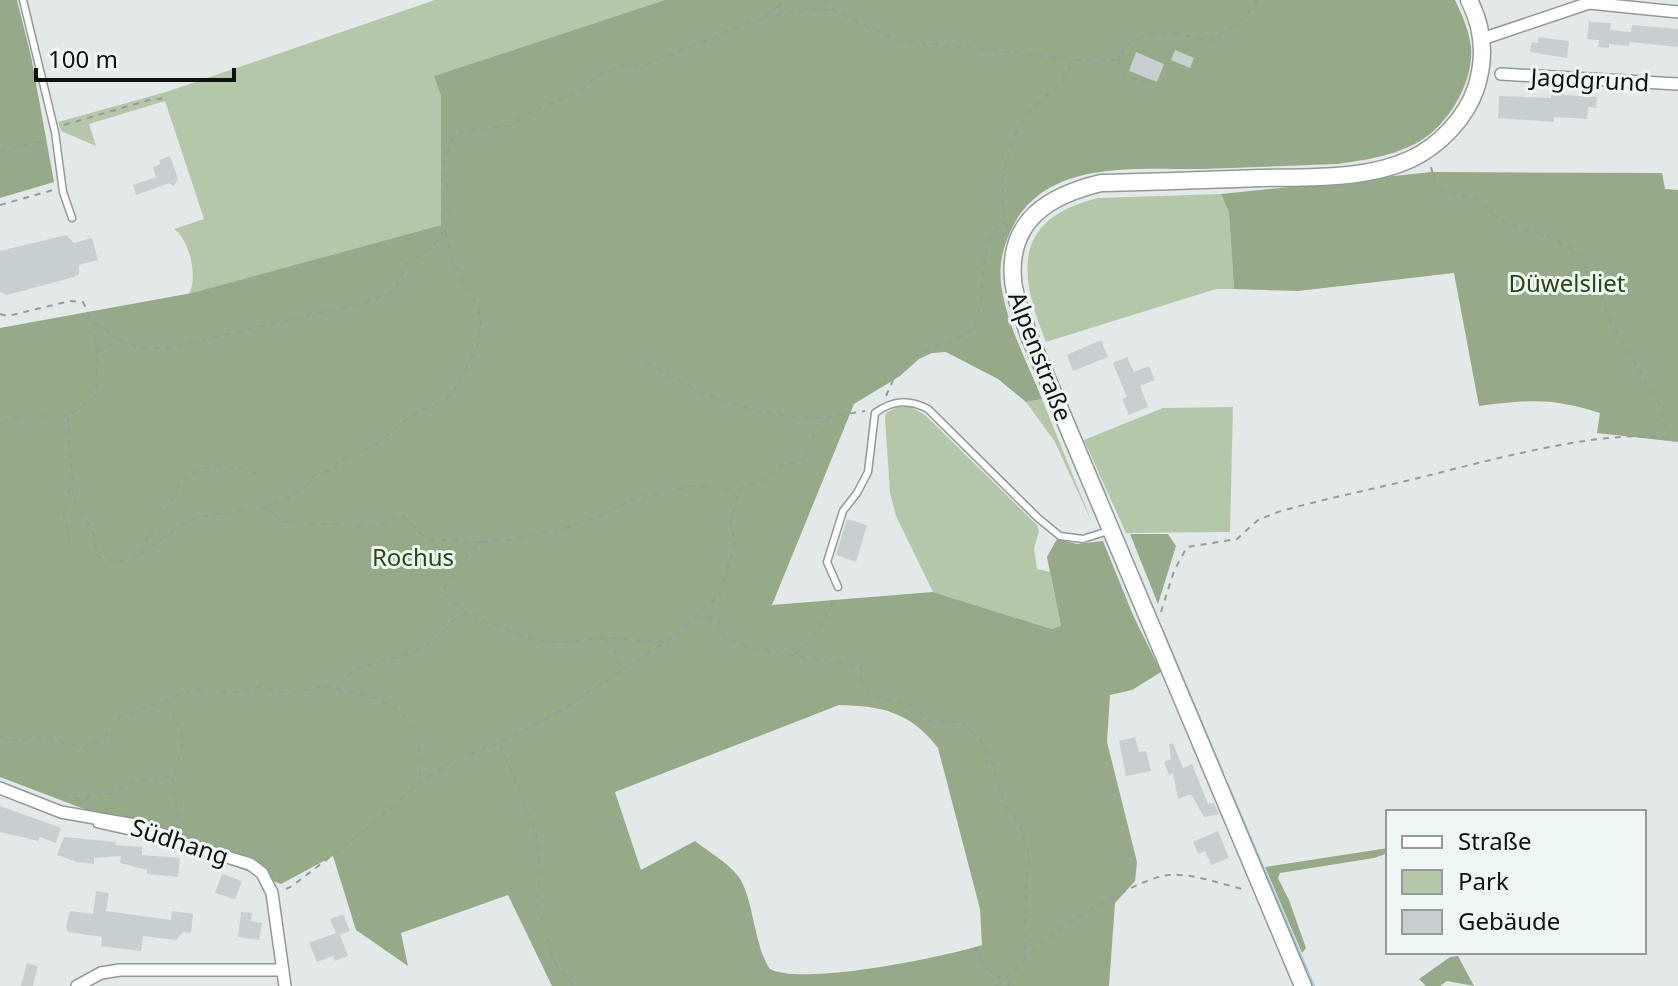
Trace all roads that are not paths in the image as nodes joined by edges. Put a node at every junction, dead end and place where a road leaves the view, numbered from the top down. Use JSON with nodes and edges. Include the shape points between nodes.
{"nodes":[{"id":1,"x":23,"y":0,"type":"edge"},
{"id":2,"x":1469,"y":0,"type":"edge"},
{"id":3,"x":1588,"y":2,"type":"edge"},
{"id":4,"x":1678,"y":12,"type":"edge"},
{"id":5,"x":1482,"y":39,"type":"junction"},
{"id":6,"x":1501,"y":74,"type":"dead end"},
{"id":7,"x":1678,"y":84,"type":"edge"},
{"id":8,"x":72,"y":218,"type":"dead end"},
{"id":9,"x":1111,"y":530,"type":"junction"},
{"id":10,"x":838,"y":587,"type":"road end"},
{"id":11,"x":0,"y":788,"type":"edge"},
{"id":12,"x":97,"y":824,"type":"dead end"},
{"id":13,"x":178,"y":842,"type":"junction"},
{"id":14,"x":283,"y":970,"type":"junction"},
{"id":15,"x":77,"y":986,"type":"edge"},
{"id":16,"x":285,"y":986,"type":"edge"},
{"id":17,"x":1303,"y":986,"type":"edge"}],
"edges":[{"from":1,"to":8,"type":"lane"},
{"from":2,"to":5,"type":"street","name":"Alpenstraße"},
{"from":3,"to":4,"type":"street"},
{"from":3,"to":5,"type":"street"},
{"from":5,"to":9,"type":"street","name":"Alpenstraße","via":[[1480,74],[1463,113],[1440,140],[1409,160],[1325,177],[1101,183],[1054,199],[1024,227],[1016,240],[1013,281],[1028,333]]},
{"from":6,"to":7,"type":"street","name":"Jagdgrund"},
{"from":9,"to":10,"type":"lane","via":[[1083,539],[1060,536],[928,409],[897,401],[875,413],[868,472],[843,511],[827,562]]},
{"from":9,"to":17,"type":"street","name":"Alpenstraße"},
{"from":11,"to":13,"type":"street","name":"Südhang","via":[[61,812],[146,827]]},
{"from":12,"to":13,"type":"lane"},
{"from":13,"to":14,"type":"street","name":"Südhang","via":[[250,864],[262,873],[272,893]]},
{"from":14,"to":15,"type":"street","via":[[120,970]]},
{"from":14,"to":16,"type":"street"}]}
